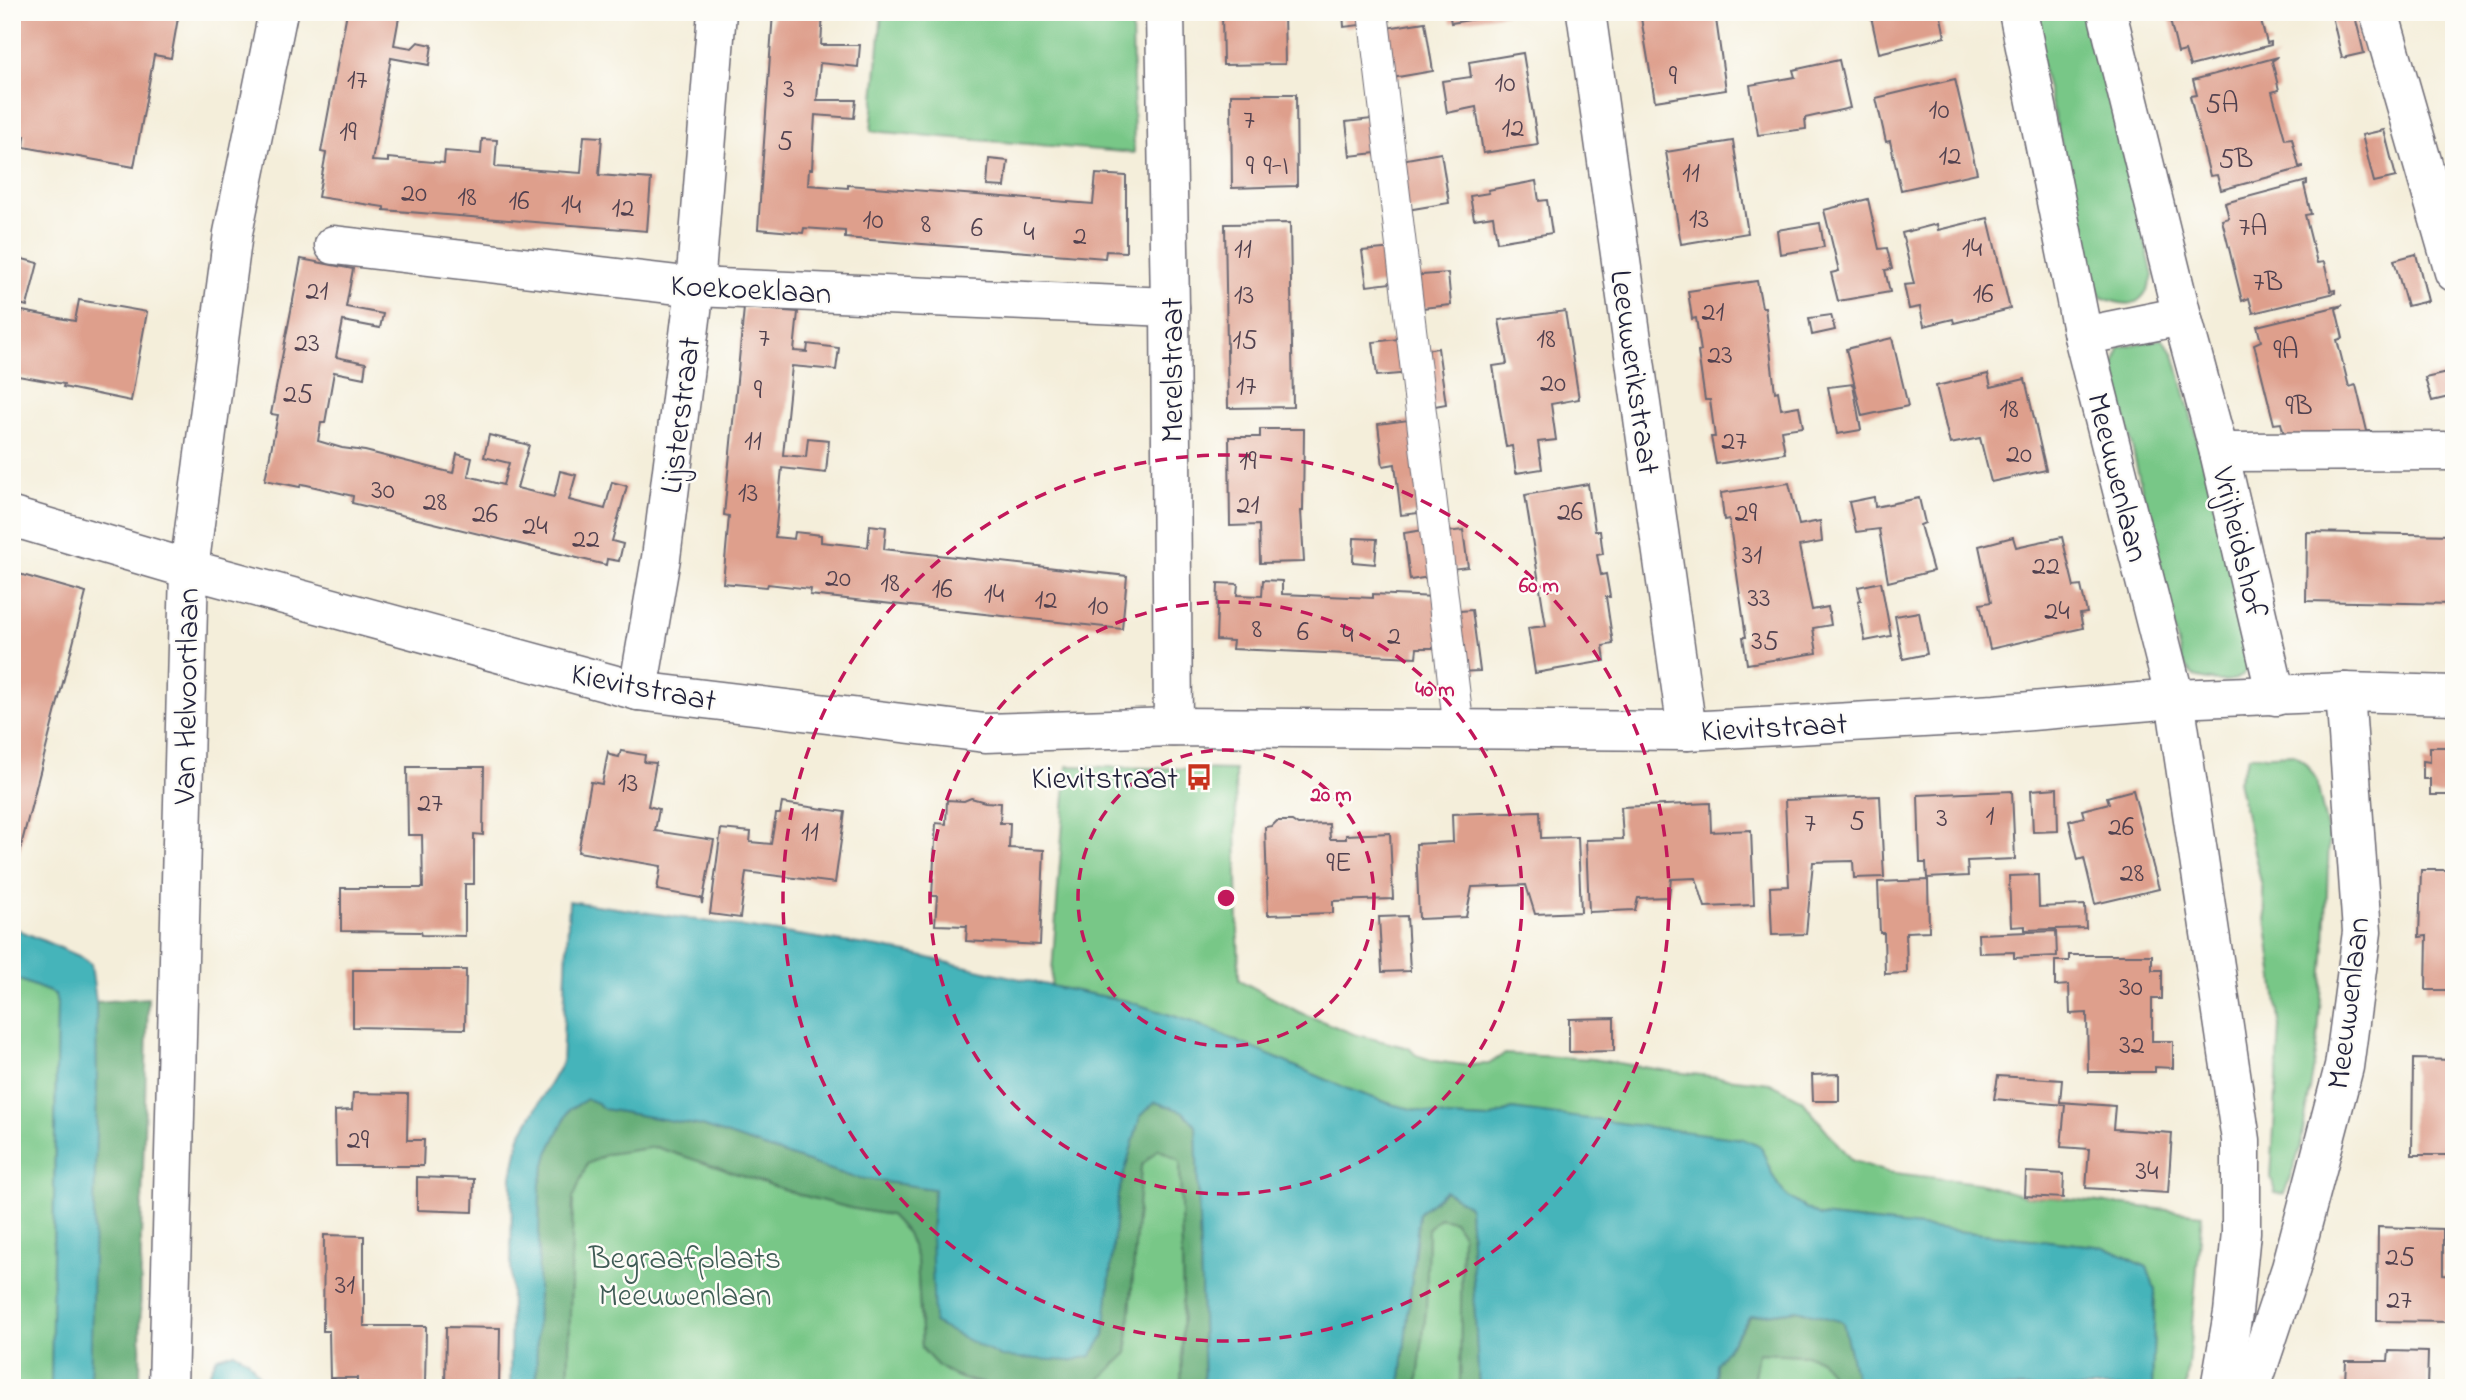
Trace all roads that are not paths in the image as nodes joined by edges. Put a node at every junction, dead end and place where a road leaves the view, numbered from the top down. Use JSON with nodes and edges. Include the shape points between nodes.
{"nodes":[{"id":1,"x":278,"y":12,"type":"edge"},
{"id":2,"x":717,"y":12,"type":"edge"},
{"id":3,"x":1165,"y":12,"type":"edge"},
{"id":4,"x":1373,"y":12,"type":"edge"},
{"id":5,"x":1586,"y":12,"type":"edge"},
{"id":6,"x":2018,"y":12,"type":"edge"},
{"id":7,"x":2107,"y":12,"type":"edge"},
{"id":8,"x":2379,"y":12,"type":"edge"},
{"id":9,"x":334,"y":245,"type":"dead end"},
{"id":10,"x":2454,"y":272,"type":"edge"},
{"id":11,"x":695,"y":287,"type":"junction"},
{"id":12,"x":1170,"y":307,"type":"junction"},
{"id":13,"x":2182,"y":316,"type":"junction"},
{"id":14,"x":2083,"y":336,"type":"junction"},
{"id":15,"x":2454,"y":451,"type":"edge"},
{"id":16,"x":2219,"y":452,"type":"junction"},
{"id":17,"x":12,"y":517,"type":"edge"},
{"id":18,"x":189,"y":569,"type":"junction"},
{"id":19,"x":638,"y":691,"type":"junction"},
{"id":20,"x":2345,"y":692,"type":"junction"},
{"id":21,"x":2454,"y":695,"type":"edge"},
{"id":22,"x":2276,"y":696,"type":"junction"},
{"id":23,"x":2175,"y":699,"type":"junction"},
{"id":24,"x":1173,"y":727,"type":"junction"},
{"id":25,"x":1459,"y":730,"type":"junction"},
{"id":26,"x":1687,"y":731,"type":"junction"},
{"id":27,"x":167,"y":1388,"type":"edge"},
{"id":28,"x":2220,"y":1388,"type":"edge"},
{"id":29,"x":2251,"y":1388,"type":"edge"}],
"edges":[{"from":1,"to":18,"type":"street","name":"Van Helvoortlaan","via":[[233,233]]},
{"from":2,"to":11,"type":"street","name":"Lijsterstraat"},
{"from":3,"to":12,"type":"street","name":"Merelstraat"},
{"from":4,"to":25,"type":"lane"},
{"from":5,"to":26,"type":"street","name":"Leeuwerikstraat"},
{"from":6,"to":14,"type":"street","name":"Meeuwenlaan"},
{"from":7,"to":13,"type":"street"},
{"from":8,"to":10,"type":"street"},
{"from":9,"to":11,"type":"street","name":"Koekoeklaan"},
{"from":11,"to":12,"type":"street","name":"Koekoeklaan"},
{"from":11,"to":19,"type":"street","name":"Lijsterstraat","via":[[661,558]]},
{"from":12,"to":24,"type":"street","name":"Merelstraat"},
{"from":13,"to":14,"type":"street"},
{"from":13,"to":16,"type":"street"},
{"from":14,"to":23,"type":"street","name":"Meeuwenlaan"},
{"from":15,"to":16,"type":"street","name":"Vrijheidshof"},
{"from":16,"to":22,"type":"street","name":"Vrijheidshof"},
{"from":17,"to":18,"type":"street","name":"Kievitstraat"},
{"from":18,"to":19,"type":"street","name":"Kievitstraat"},
{"from":18,"to":27,"type":"street","name":"Van Helvoortlaan"},
{"from":19,"to":24,"type":"street","name":"Kievitstraat","via":[[985,733]]},
{"from":20,"to":21,"type":"street"},
{"from":20,"to":22,"type":"street"},
{"from":20,"to":29,"type":"street","name":"Meeuwenlaan","via":[[2362,932],[2344,1067],[2291,1268]]},
{"from":22,"to":23,"type":"street"},
{"from":23,"to":26,"type":"street","name":"Kievitstraat"},
{"from":23,"to":28,"type":"street","name":"Meeuwenlaan","via":[[2241,1140],[2241,1233]]},
{"from":24,"to":25,"type":"street","name":"Kievitstraat"},
{"from":25,"to":26,"type":"street","name":"Kievitstraat"}]}
